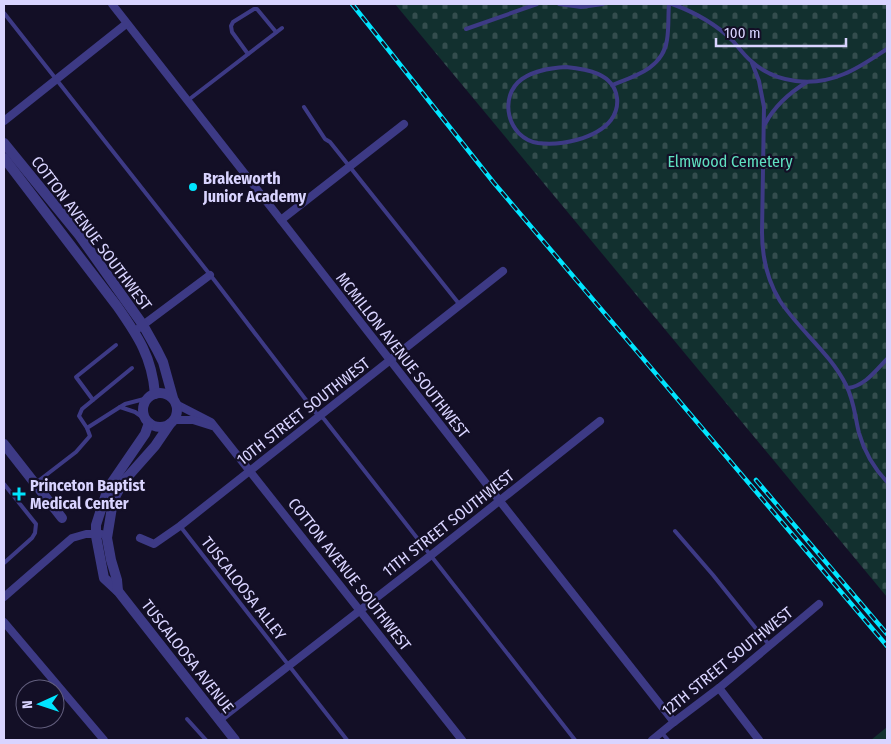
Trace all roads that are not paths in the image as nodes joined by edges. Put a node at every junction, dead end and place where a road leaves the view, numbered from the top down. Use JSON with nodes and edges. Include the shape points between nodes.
{"nodes":[{"id":1,"x":112,"y":4,"type":"edge"},
{"id":2,"x":537,"y":4,"type":"edge"},
{"id":3,"x":559,"y":4,"type":"edge"},
{"id":4,"x":603,"y":4,"type":"edge"},
{"id":5,"x":670,"y":4,"type":"edge"},
{"id":6,"x":4,"y":12,"type":"edge"},
{"id":7,"x":126,"y":24,"type":"junction"},
{"id":8,"x":282,"y":28,"type":"dead end"},
{"id":9,"x":466,"y":29,"type":"dead end"},
{"id":10,"x":276,"y":32,"type":"junction"},
{"id":11,"x":887,"y":49,"type":"edge"},
{"id":12,"x":248,"y":54,"type":"junction"},
{"id":13,"x":752,"y":63,"type":"junction"},
{"id":14,"x":57,"y":80,"type":"junction"},
{"id":15,"x":807,"y":82,"type":"junction"},
{"id":16,"x":612,"y":85,"type":"junction"},
{"id":17,"x":187,"y":100,"type":"junction"},
{"id":18,"x":304,"y":107,"type":"dead end"},
{"id":19,"x":4,"y":121,"type":"edge"},
{"id":20,"x":404,"y":124,"type":"dead end"},
{"id":21,"x":764,"y":126,"type":"junction"},
{"id":22,"x":4,"y":143,"type":"edge"},
{"id":23,"x":4,"y":158,"type":"edge"},
{"id":24,"x":349,"y":167,"type":"junction"},
{"id":25,"x":281,"y":220,"type":"junction"},
{"id":26,"x":503,"y":272,"type":"dead end"},
{"id":27,"x":210,"y":275,"type":"junction"},
{"id":28,"x":460,"y":305,"type":"junction"},
{"id":29,"x":139,"y":328,"type":"junction"},
{"id":30,"x":116,"y":345,"type":"dead end"},
{"id":31,"x":887,"y":359,"type":"edge"},
{"id":32,"x":390,"y":361,"type":"junction"},
{"id":33,"x":132,"y":368,"type":"dead end"},
{"id":34,"x":848,"y":388,"type":"junction"},
{"id":35,"x":151,"y":396,"type":"junction"},
{"id":36,"x":93,"y":400,"type":"junction"},
{"id":37,"x":175,"y":401,"type":"junction"},
{"id":38,"x":120,"y":407,"type":"junction"},
{"id":39,"x":320,"y":416,"type":"junction"},
{"id":40,"x":147,"y":421,"type":"junction"},
{"id":41,"x":600,"y":421,"type":"dead end"},
{"id":42,"x":172,"y":422,"type":"junction"},
{"id":43,"x":214,"y":426,"type":"junction"},
{"id":44,"x":87,"y":428,"type":"junction"},
{"id":45,"x":4,"y":444,"type":"edge"},
{"id":46,"x":250,"y":470,"type":"junction"},
{"id":47,"x":887,"y":482,"type":"edge"},
{"id":48,"x":4,"y":484,"type":"edge"},
{"id":49,"x":35,"y":484,"type":"junction"},
{"id":50,"x":499,"y":500,"type":"junction"},
{"id":51,"x":62,"y":518,"type":"dead end"},
{"id":52,"x":180,"y":526,"type":"junction"},
{"id":53,"x":675,"y":531,"type":"dead end"},
{"id":54,"x":96,"y":534,"type":"junction"},
{"id":55,"x":107,"y":534,"type":"junction"},
{"id":56,"x":140,"y":538,"type":"dead end"},
{"id":57,"x":430,"y":556,"type":"junction"},
{"id":58,"x":4,"y":563,"type":"edge"},
{"id":59,"x":118,"y":591,"type":"junction"},
{"id":60,"x":4,"y":597,"type":"edge"},
{"id":61,"x":819,"y":604,"type":"dead end"},
{"id":62,"x":360,"y":610,"type":"junction"},
{"id":63,"x":4,"y":622,"type":"edge"},
{"id":64,"x":770,"y":646,"type":"junction"},
{"id":65,"x":289,"y":666,"type":"junction"},
{"id":66,"x":719,"y":688,"type":"junction"},
{"id":67,"x":187,"y":719,"type":"dead end"},
{"id":68,"x":219,"y":720,"type":"junction"},
{"id":69,"x":674,"y":722,"type":"junction"},
{"id":70,"x":662,"y":733,"type":"junction"},
{"id":71,"x":104,"y":740,"type":"edge"},
{"id":72,"x":206,"y":740,"type":"edge"},
{"id":73,"x":235,"y":740,"type":"edge"},
{"id":74,"x":347,"y":740,"type":"edge"},
{"id":75,"x":462,"y":740,"type":"edge"},
{"id":76,"x":575,"y":740,"type":"edge"},
{"id":77,"x":652,"y":740,"type":"edge"},
{"id":78,"x":668,"y":740,"type":"edge"},
{"id":79,"x":760,"y":740,"type":"edge"}],
"edges":[{"from":1,"to":7,"type":"street","name":"MCMILLON AVENUE SOUTHWEST"},
{"from":2,"to":9,"type":"lane"},
{"from":3,"to":4,"type":"lane","via":[[581,7]]},
{"from":5,"to":13,"type":"lane","via":[[695,13],[714,25]]},
{"from":5,"to":16,"type":"lane","via":[[667,42],[656,62],[648,70]]},
{"from":6,"to":14,"type":"lane"},
{"from":7,"to":14,"type":"street"},
{"from":7,"to":17,"type":"street","name":"MCMILLON AVENUE SOUTHWEST"},
{"from":8,"to":10,"type":"lane"},
{"from":10,"to":12,"type":"lane"},
{"from":10,"to":12,"type":"lane","via":[[257,9],[233,22],[232,32]]},
{"from":11,"to":15,"type":"lane","via":[[844,74]]},
{"from":12,"to":17,"type":"lane"},
{"from":13,"to":15,"type":"lane","via":[[780,78]]},
{"from":13,"to":21,"type":"lane","via":[[762,94]]},
{"from":14,"to":19,"type":"street"},
{"from":14,"to":27,"type":"lane"},
{"from":15,"to":21,"type":"lane","via":[[780,102]]},
{"from":16,"to":16,"type":"lane","via":[[605,77],[578,68],[555,68],[531,74],[518,82],[511,93],[508,105],[510,120],[516,131],[533,142],[554,144],[581,138],[612,119],[617,101]]},
{"from":17,"to":25,"type":"street","name":"MCMILLON AVENUE SOUTHWEST"},
{"from":18,"to":24,"type":"lane"},
{"from":20,"to":24,"type":"street"},
{"from":21,"to":34,"type":"lane","via":[[762,250],[768,276],[780,301],[832,363]]},
{"from":22,"to":29,"type":"street","name":"COTTON AVENUE SOUTHWEST","via":[[79,235]]},
{"from":23,"to":29,"type":"street","name":"COTTON AVENUE SOUTHWEST","via":[[117,306]]},
{"from":24,"to":25,"type":"street"},
{"from":24,"to":28,"type":"lane"},
{"from":25,"to":32,"type":"street","name":"MCMILLON AVENUE SOUTHWEST"},
{"from":26,"to":28,"type":"street","name":"10TH STREET SOUTHWEST"},
{"from":27,"to":29,"type":"street"},
{"from":27,"to":39,"type":"lane"},
{"from":28,"to":32,"type":"street","name":"10TH STREET SOUTHWEST"},
{"from":29,"to":35,"type":"street","name":"COTTON AVENUE SOUTHWEST","via":[[140,341],[154,382]]},
{"from":29,"to":37,"type":"street","name":"COTTON AVENUE SOUTHWEST","via":[[163,362]]},
{"from":30,"to":36,"type":"lane","via":[[76,377]]},
{"from":31,"to":34,"type":"lane","via":[[861,384]]},
{"from":32,"to":39,"type":"street","name":"10TH STREET SOUTHWEST"},
{"from":32,"to":50,"type":"street","name":"MCMILLON AVENUE SOUTHWEST"},
{"from":33,"to":36,"type":"lane"},
{"from":34,"to":47,"type":"lane","via":[[865,449]]},
{"from":35,"to":37,"type":"street","via":[[164,393]]},
{"from":35,"to":38,"type":"lane"},
{"from":35,"to":40,"type":"street","via":[[143,408]]},
{"from":36,"to":44,"type":"lane","via":[[79,416]]},
{"from":37,"to":42,"type":"street","via":[[178,409]]},
{"from":37,"to":43,"type":"street","name":"COTTON AVENUE SOUTHWEST"},
{"from":38,"to":40,"type":"lane"},
{"from":38,"to":44,"type":"lane"},
{"from":39,"to":46,"type":"street","name":"10TH STREET SOUTHWEST"},
{"from":39,"to":57,"type":"lane"},
{"from":40,"to":42,"type":"street","via":[[159,428]]},
{"from":40,"to":54,"type":"street","via":[[145,434],[108,488]]},
{"from":41,"to":50,"type":"street","name":"11TH STREET SOUTHWEST"},
{"from":42,"to":43,"type":"street","via":[[193,420]]},
{"from":42,"to":55,"type":"street","via":[[123,482],[113,501]]},
{"from":43,"to":46,"type":"street","name":"COTTON AVENUE SOUTHWEST"},
{"from":44,"to":49,"type":"lane","via":[[90,436],[76,452]]},
{"from":45,"to":49,"type":"street"},
{"from":46,"to":52,"type":"street","name":"10TH STREET SOUTHWEST"},
{"from":46,"to":62,"type":"street","name":"COTTON AVENUE SOUTHWEST"},
{"from":48,"to":58,"type":"lane","via":[[36,524],[32,538]]},
{"from":49,"to":51,"type":"street"},
{"from":50,"to":57,"type":"street","name":"11TH STREET SOUTHWEST"},
{"from":50,"to":69,"type":"street","name":"MCMILLON AVENUE SOUTHWEST"},
{"from":52,"to":56,"type":"street","name":"10TH STREET SOUTHWEST","via":[[154,544]]},
{"from":52,"to":65,"type":"lane","name":"TUSCALOOSA ALLEY"},
{"from":53,"to":64,"type":"lane"},
{"from":54,"to":55,"type":"street"},
{"from":54,"to":59,"type":"street","name":"TUSCALOOSA AVENUE","via":[[104,578]]},
{"from":54,"to":60,"type":"street","via":[[72,538]]},
{"from":55,"to":59,"type":"street"},
{"from":57,"to":62,"type":"street","name":"11TH STREET SOUTHWEST"},
{"from":57,"to":76,"type":"lane"},
{"from":59,"to":68,"type":"street","name":"TUSCALOOSA AVENUE"},
{"from":61,"to":64,"type":"street","name":"12TH STREET SOUTHWEST"},
{"from":62,"to":65,"type":"street","name":"11TH STREET SOUTHWEST"},
{"from":62,"to":75,"type":"street","name":"COTTON AVENUE SOUTHWEST"},
{"from":63,"to":71,"type":"street"},
{"from":64,"to":66,"type":"street","name":"12TH STREET SOUTHWEST"},
{"from":65,"to":68,"type":"street","name":"11TH STREET SOUTHWEST"},
{"from":65,"to":74,"type":"lane","name":"TUSCALOOSA ALLEY"},
{"from":66,"to":69,"type":"street","name":"12TH STREET SOUTHWEST"},
{"from":66,"to":79,"type":"street"},
{"from":67,"to":72,"type":"lane"},
{"from":68,"to":73,"type":"street","name":"TUSCALOOSA AVENUE"},
{"from":69,"to":70,"type":"street","name":"12TH STREET SOUTHWEST"},
{"from":70,"to":77,"type":"street","name":"12TH STREET SOUTHWEST"},
{"from":70,"to":78,"type":"lane"}]}
